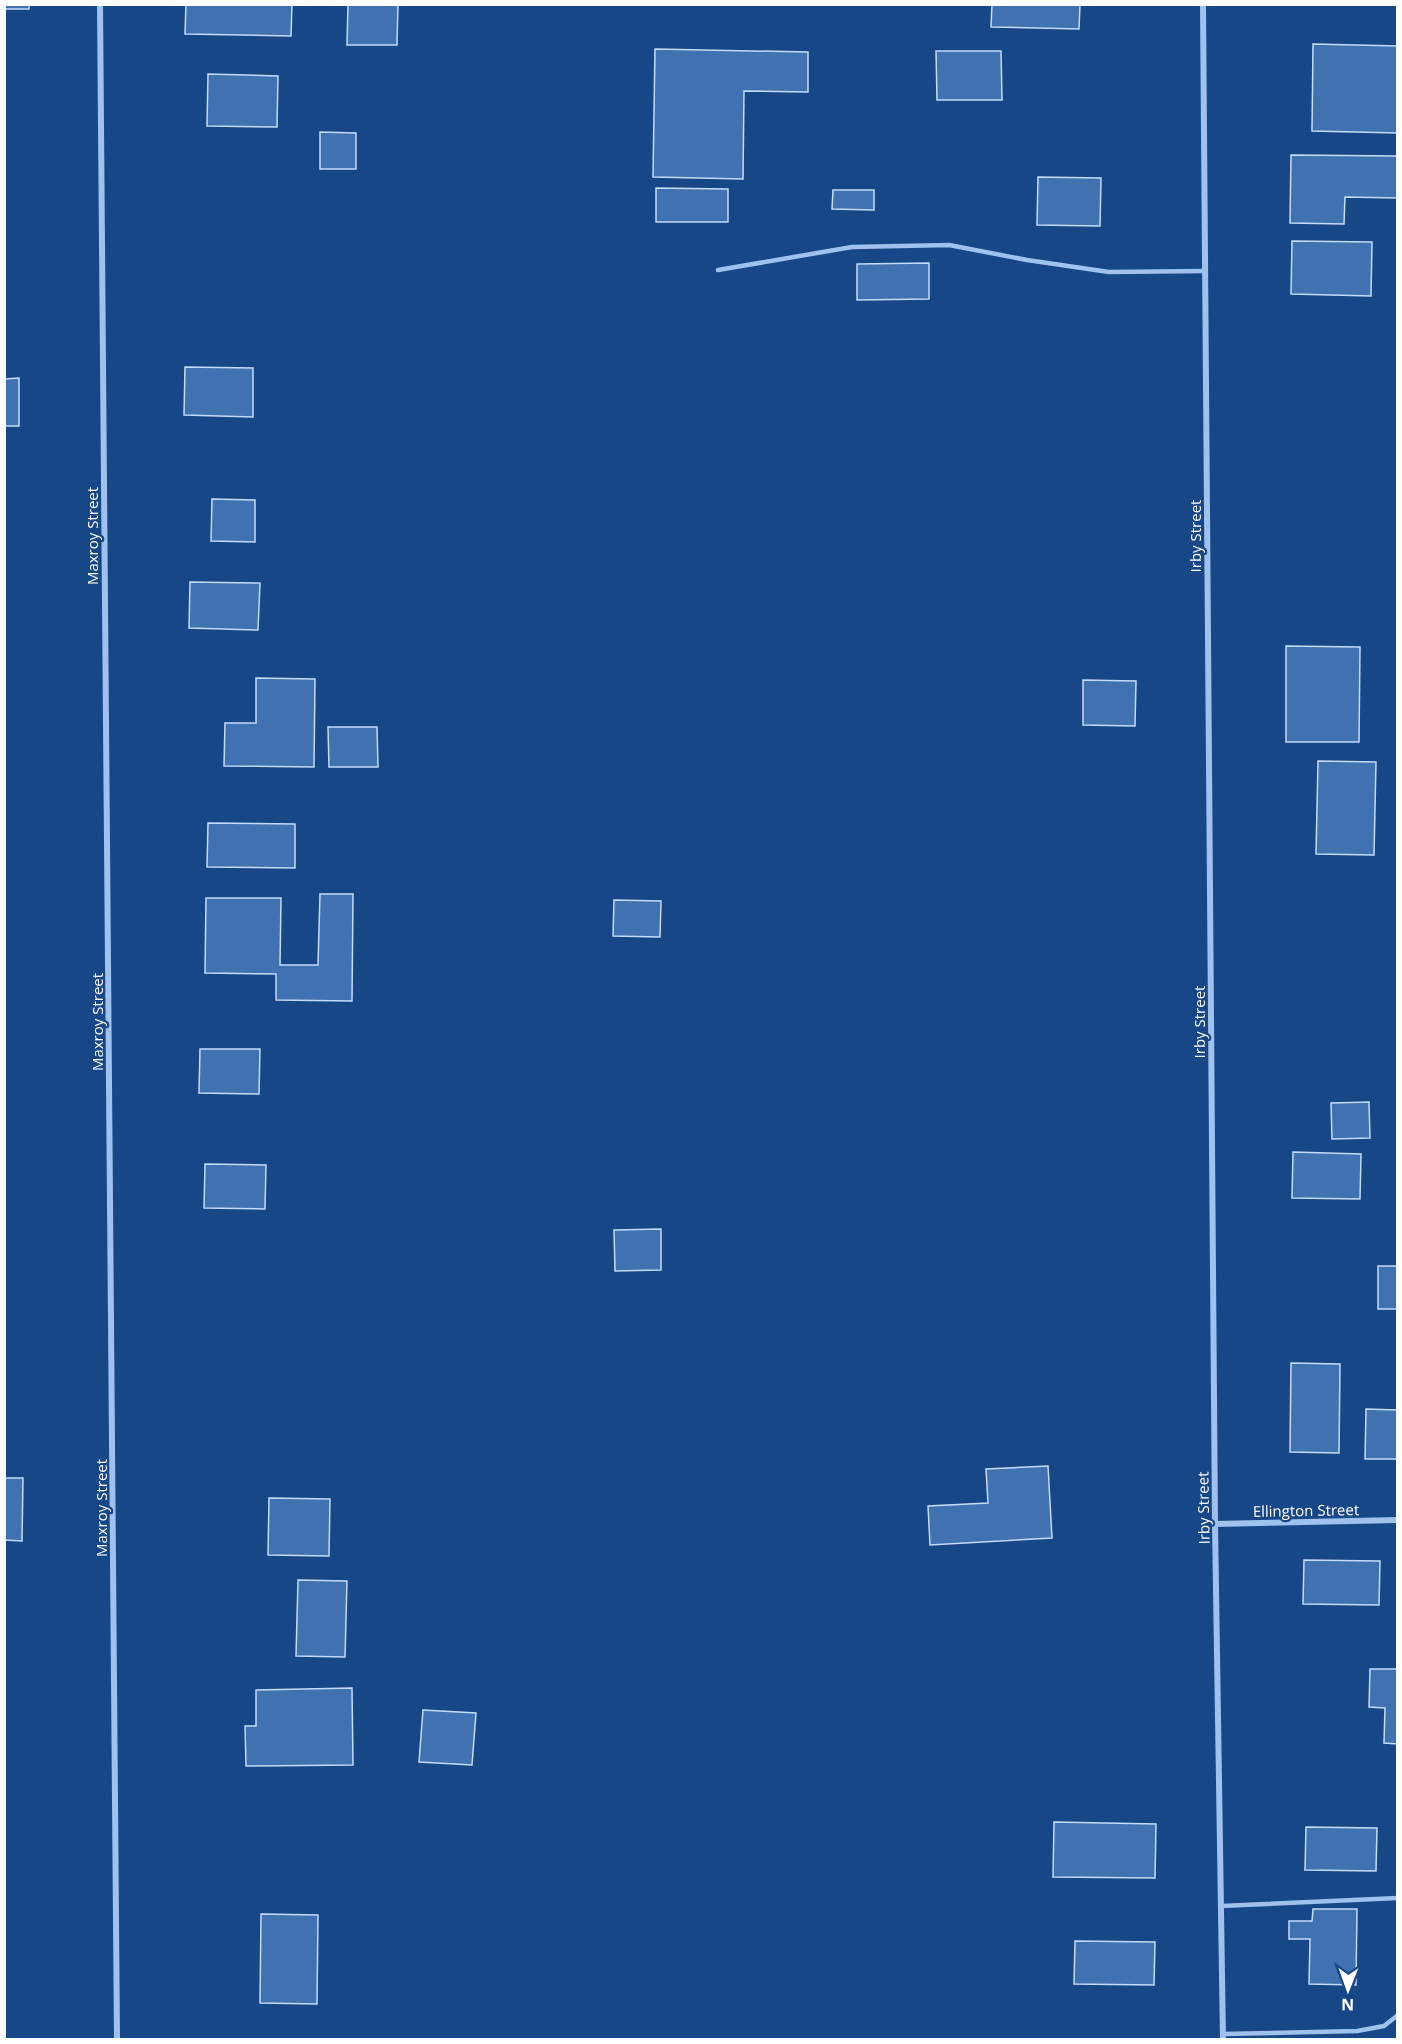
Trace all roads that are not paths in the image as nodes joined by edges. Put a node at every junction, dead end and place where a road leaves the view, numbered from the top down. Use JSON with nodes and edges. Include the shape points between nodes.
{"nodes":[{"id":1,"x":100,"y":4,"type":"edge"},
{"id":2,"x":1203,"y":4,"type":"edge"},
{"id":3,"x":718,"y":270,"type":"dead end"},
{"id":4,"x":1205,"y":272,"type":"junction"},
{"id":5,"x":1398,"y":1520,"type":"edge"},
{"id":6,"x":1215,"y":1524,"type":"junction"},
{"id":7,"x":1398,"y":1898,"type":"edge"},
{"id":8,"x":1221,"y":1906,"type":"junction"},
{"id":9,"x":1398,"y":2015,"type":"edge"},
{"id":10,"x":1223,"y":2037,"type":"edge"},
{"id":11,"x":117,"y":2040,"type":"edge"}],
"edges":[{"from":1,"to":11,"type":"street","name":"Maxroy Street"},
{"from":2,"to":4,"type":"street","name":"Irby Street"},
{"from":3,"to":4,"type":"lane","via":[[852,247],[949,245],[1109,272]]},
{"from":4,"to":6,"type":"street","name":"Irby Street"},
{"from":5,"to":6,"type":"street","name":"Ellington Street"},
{"from":6,"to":8,"type":"street","name":"Irby Street"},
{"from":7,"to":8,"type":"lane"},
{"from":8,"to":10,"type":"street","name":"Irby Street"},
{"from":9,"to":10,"type":"lane","via":[[1384,2026],[1357,2031]]}]}
